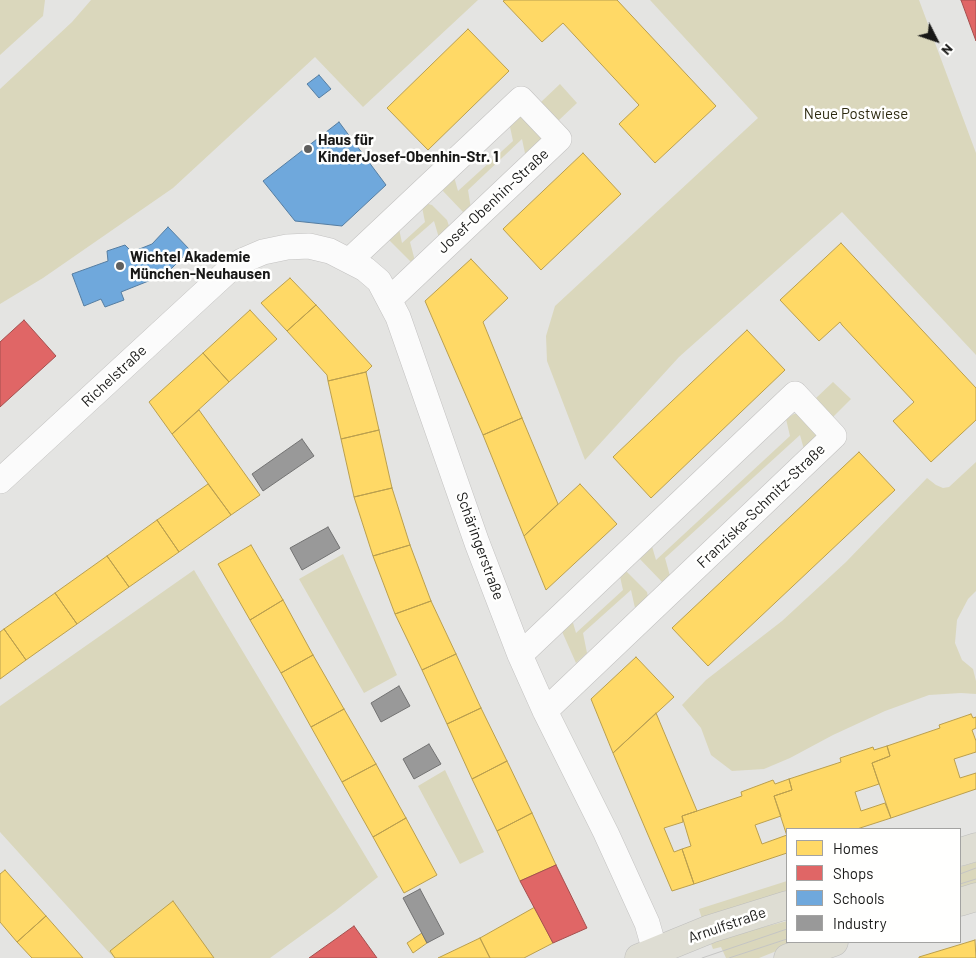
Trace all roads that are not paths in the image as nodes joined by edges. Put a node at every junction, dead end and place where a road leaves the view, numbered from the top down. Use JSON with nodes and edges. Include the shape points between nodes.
{"nodes":[{"id":1,"x":350,"y":260,"type":"junction"},
{"id":2,"x":229,"y":270,"type":"joint"},
{"id":3,"x":390,"y":299,"type":"junction"},
{"id":4,"x":0,"y":481,"type":"edge"},
{"id":5,"x":520,"y":654,"type":"junction"},
{"id":6,"x":545,"y":711,"type":"junction"},
{"id":7,"x":976,"y":847,"type":"edge"},
{"id":8,"x":961,"y":852,"type":"edge"},
{"id":9,"x":976,"y":897,"type":"edge"},
{"id":10,"x":961,"y":902,"type":"edge"},
{"id":11,"x":786,"y":905,"type":"edge"},
{"id":12,"x":831,"y":943,"type":"edge"},
{"id":13,"x":650,"y":956,"type":"edge"},
{"id":14,"x":788,"y":958,"type":"edge"}],
"edges":[{"from":1,"to":2,"type":"street","name":"Schäringerstraße","via":[[309,246],[287,247],[263,252]]},
{"from":1,"to":3,"type":"street","name":"Schäringerstraße","via":[[379,281]]},
{"from":1,"to":3,"type":"street","name":"Josef-Obenhin-Straße","via":[[521,99],[559,139]]},
{"from":2,"to":4,"type":"street","name":"Richelstraße"},
{"from":3,"to":5,"type":"street","name":"Schäringerstraße"},
{"from":5,"to":6,"type":"street","name":"Schäringerstraße"},
{"from":5,"to":6,"type":"street","name":"Franziska-Schmitz-Straße","via":[[795,394],[834,436]]},
{"from":6,"to":13,"type":"street","name":"Schäringerstraße","via":[[647,923]]},
{"from":7,"to":8,"type":"main road"},
{"from":9,"to":10,"type":"main road"},
{"from":11,"to":13,"type":"main road","name":"Arnulfstraße","via":[[710,929]]},
{"from":12,"to":14,"type":"main road"}]}
